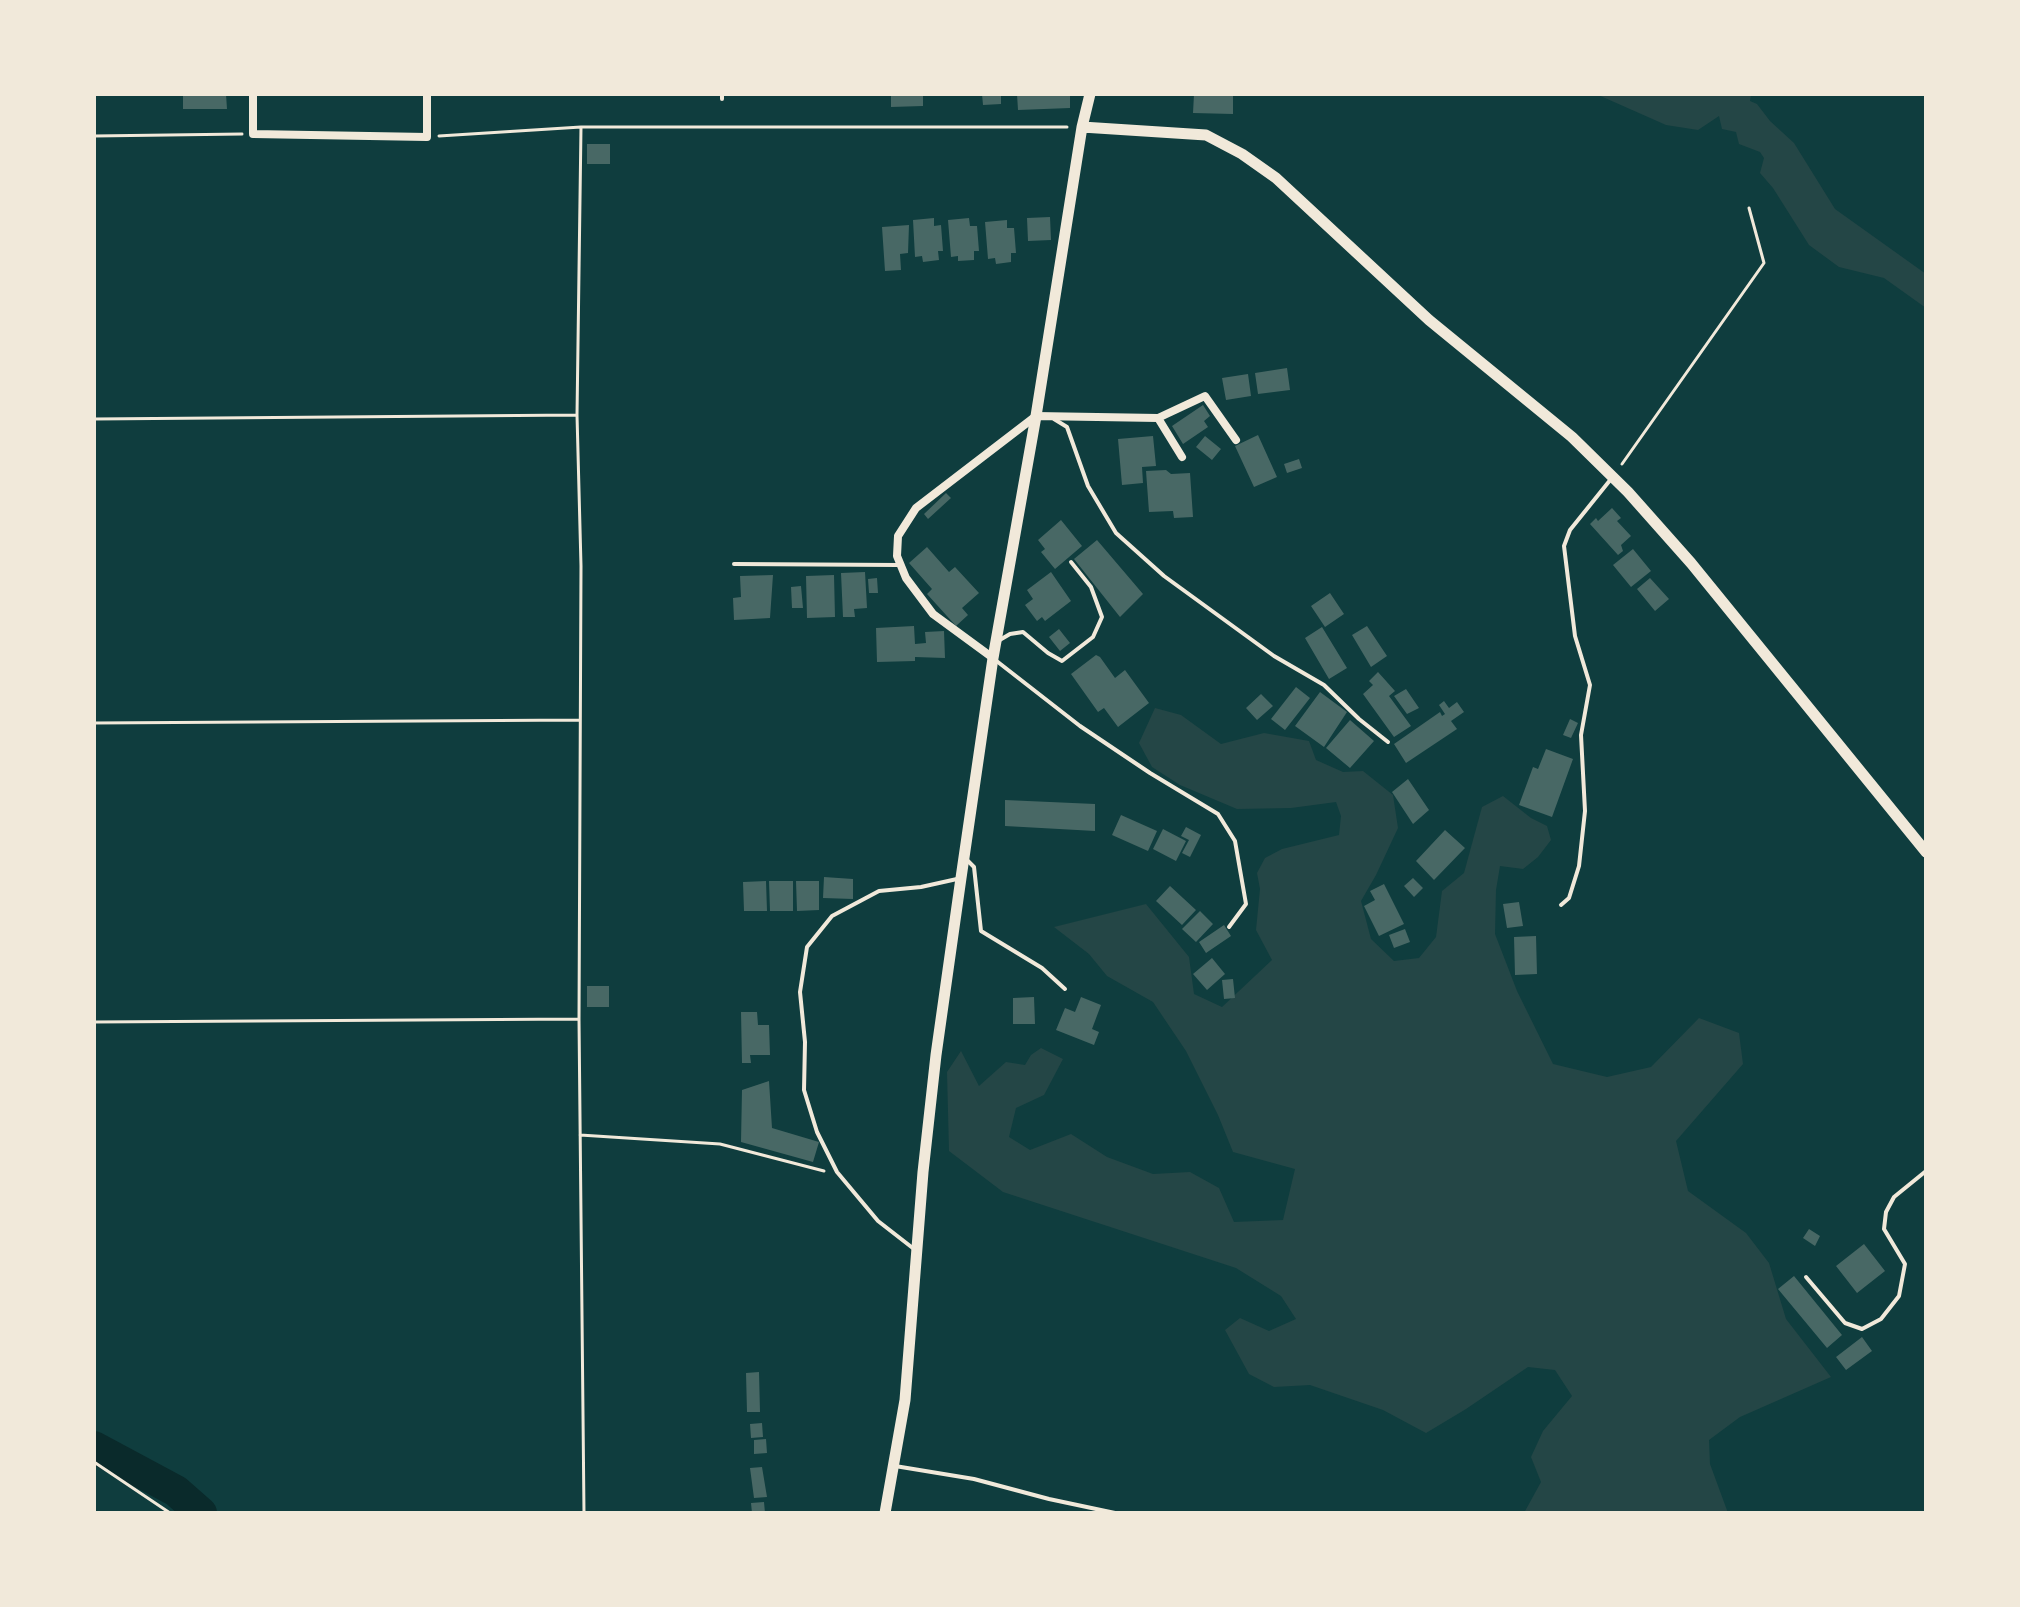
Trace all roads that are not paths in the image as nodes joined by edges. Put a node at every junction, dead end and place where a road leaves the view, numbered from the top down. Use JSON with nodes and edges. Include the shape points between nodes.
{"nodes":[{"id":1,"x":253,"y":94,"type":"edge"},
{"id":2,"x":427,"y":94,"type":"edge"},
{"id":3,"x":1090,"y":94,"type":"edge"},
{"id":4,"x":1082,"y":127,"type":"junction"},
{"id":5,"x":1036,"y":416,"type":"junction"},
{"id":6,"x":1052,"y":418,"type":"junction"},
{"id":7,"x":1158,"y":418,"type":"junction"},
{"id":8,"x":1236,"y":440,"type":"dead end"},
{"id":9,"x":1182,"y":457,"type":"dead end"},
{"id":10,"x":1613,"y":477,"type":"junction"},
{"id":11,"x":1071,"y":562,"type":"dead end"},
{"id":12,"x":734,"y":564,"type":"dead end"},
{"id":13,"x":901,"y":565,"type":"junction"},
{"id":14,"x":996,"y":643,"type":"junction"},
{"id":15,"x":993,"y":658,"type":"junction"},
{"id":16,"x":1388,"y":742,"type":"dead end"},
{"id":17,"x":1926,"y":852,"type":"edge"},
{"id":18,"x":964,"y":857,"type":"junction"},
{"id":19,"x":961,"y":878,"type":"junction"},
{"id":20,"x":1561,"y":905,"type":"dead end"},
{"id":21,"x":1229,"y":927,"type":"dead end"},
{"id":22,"x":1065,"y":989,"type":"dead end"},
{"id":23,"x":1926,"y":1171,"type":"edge"},
{"id":24,"x":916,"y":1251,"type":"junction"},
{"id":25,"x":1806,"y":1277,"type":"dead end"},
{"id":26,"x":895,"y":1466,"type":"junction"},
{"id":27,"x":885,"y":1513,"type":"edge"},
{"id":28,"x":1115,"y":1513,"type":"edge"}],
"edges":[{"from":1,"to":2,"type":"street","via":[[253,134],[427,137]]},
{"from":3,"to":4,"type":"street"},
{"from":4,"to":5,"type":"street"},
{"from":4,"to":10,"type":"street","via":[[1206,135],[1242,154],[1276,178],[1429,320]]},
{"from":5,"to":6,"type":"street"},
{"from":5,"to":13,"type":"street","via":[[916,508],[898,536]]},
{"from":5,"to":14,"type":"street"},
{"from":6,"to":7,"type":"street"},
{"from":6,"to":16,"type":"lane","via":[[1067,427],[1088,486],[1116,533],[1176,585],[1324,685]]},
{"from":7,"to":8,"type":"street","via":[[1205,396]]},
{"from":7,"to":9,"type":"street"},
{"from":10,"to":17,"type":"street","via":[[1691,563]]},
{"from":10,"to":20,"type":"lane","via":[[1570,530],[1564,546],[1575,636],[1590,685],[1581,735],[1585,811],[1579,866],[1569,898]]},
{"from":11,"to":14,"type":"lane","via":[[1091,587],[1102,617],[1093,637],[1062,661],[1023,632]]},
{"from":12,"to":13,"type":"lane"},
{"from":13,"to":15,"type":"street","via":[[933,614]]},
{"from":14,"to":15,"type":"street"},
{"from":15,"to":18,"type":"street"},
{"from":15,"to":21,"type":"lane","via":[[1080,726],[1218,814],[1235,841],[1246,904]]},
{"from":18,"to":19,"type":"street"},
{"from":18,"to":22,"type":"lane","via":[[974,867],[981,931],[1042,968]]},
{"from":19,"to":24,"type":"street"},
{"from":19,"to":24,"type":"lane","via":[[879,891],[832,916],[807,947],[800,992],[804,1090],[817,1132],[838,1174],[878,1221]]},
{"from":23,"to":25,"type":"lane","via":[[1894,1197],[1886,1212],[1884,1229],[1905,1264],[1899,1296],[1881,1319],[1862,1329],[1845,1323]]},
{"from":24,"to":26,"type":"street"},
{"from":26,"to":27,"type":"street"},
{"from":26,"to":28,"type":"lane"}]}
